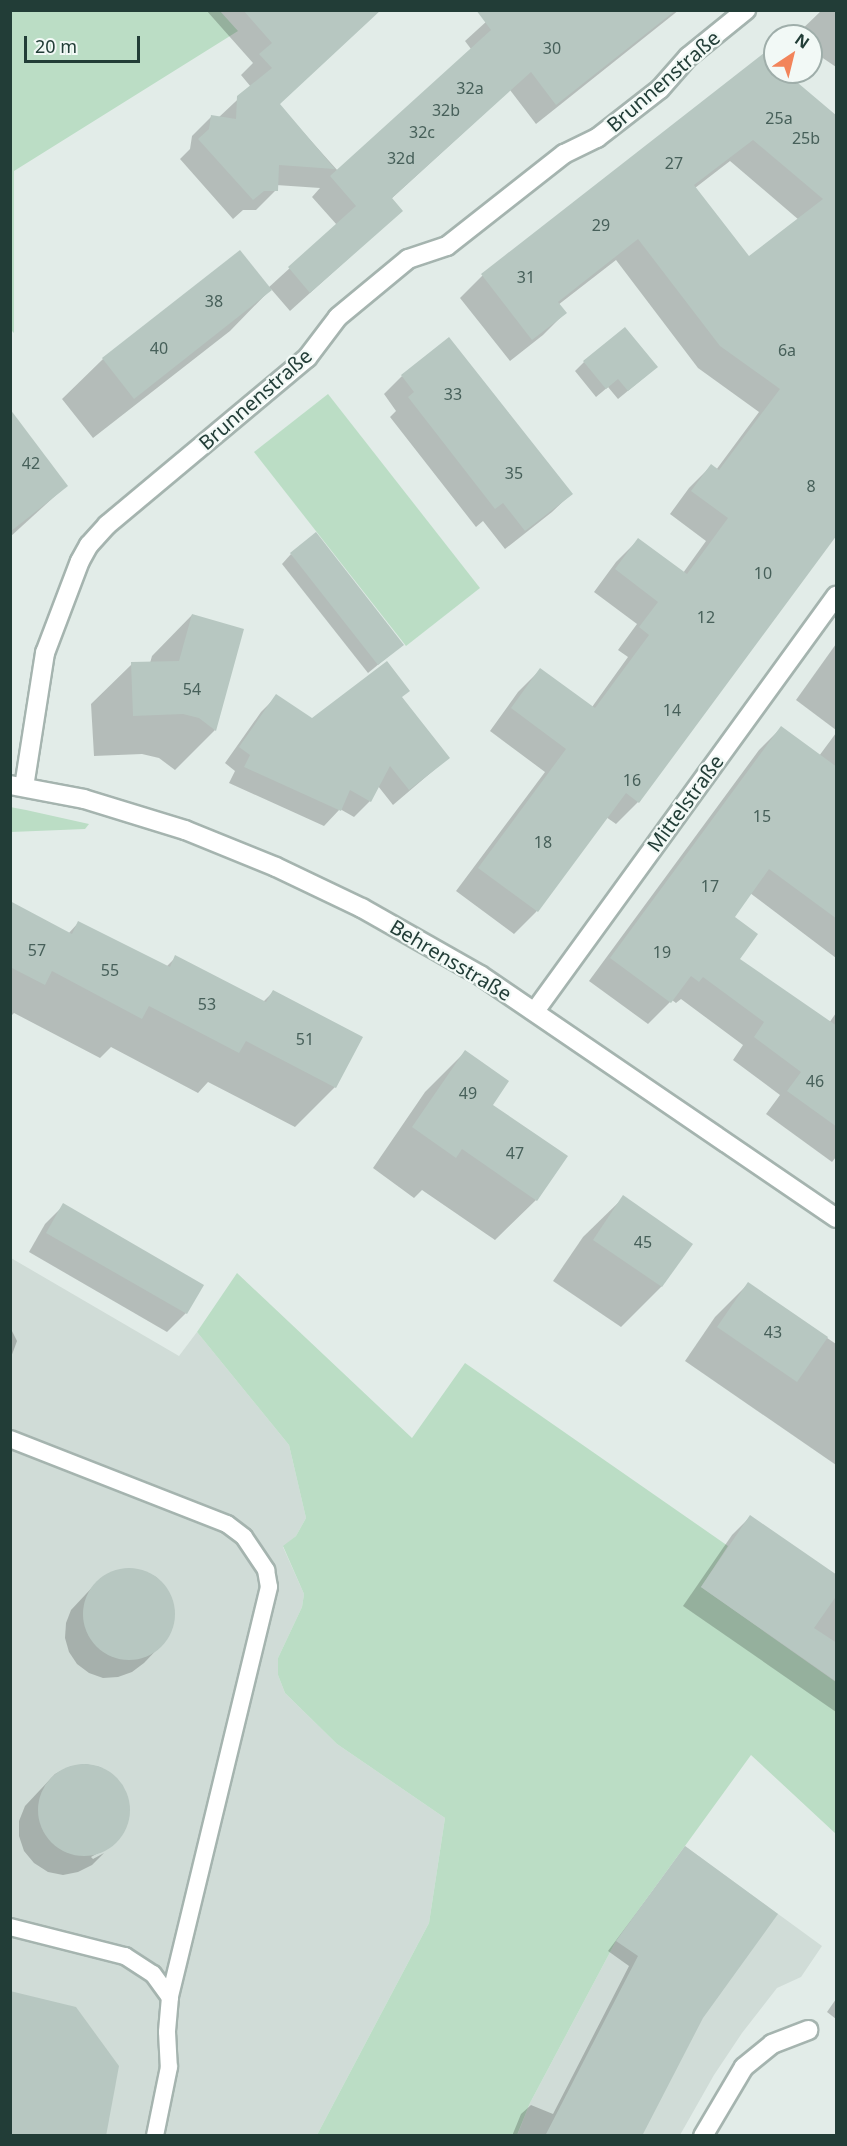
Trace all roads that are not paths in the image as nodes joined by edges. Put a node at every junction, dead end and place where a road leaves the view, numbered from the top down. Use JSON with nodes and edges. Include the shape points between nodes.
{"nodes":[{"id":1,"x":746,"y":10,"type":"edge"},
{"id":2,"x":837,"y":596,"type":"edge"},
{"id":3,"x":17,"y":786,"type":"edge"},
{"id":4,"x":535,"y":1011,"type":"junction"},
{"id":5,"x":837,"y":1218,"type":"edge"},
{"id":6,"x":10,"y":1439,"type":"edge"},
{"id":7,"x":10,"y":1927,"type":"edge"},
{"id":8,"x":170,"y":1997,"type":"junction"},
{"id":9,"x":808,"y":2030,"type":"dead end"},
{"id":10,"x":155,"y":2136,"type":"edge"},
{"id":11,"x":703,"y":2136,"type":"edge"}],
"edges":[{"from":1,"to":3,"type":"street","name":"Brunnenstraße","via":[[688,57],[660,89],[597,138],[564,154],[447,246],[408,259],[338,317],[307,358],[107,525],[80,561],[45,653]]},
{"from":2,"to":4,"type":"street","name":"Mittelstraße"},
{"from":3,"to":4,"type":"street","name":"Behrensstraße","via":[[134,813],[276,867],[431,945]]},
{"from":4,"to":5,"type":"street","name":"Behrensstraße"},
{"from":6,"to":8,"type":"lane","via":[[227,1524],[244,1537],[266,1570],[269,1587]]},
{"from":7,"to":8,"type":"lane","via":[[125,1956],[153,1974]]},
{"from":8,"to":10,"type":"lane","via":[[169,2067]]},
{"from":9,"to":11,"type":"street","via":[[772,2044],[744,2067]]}]}
